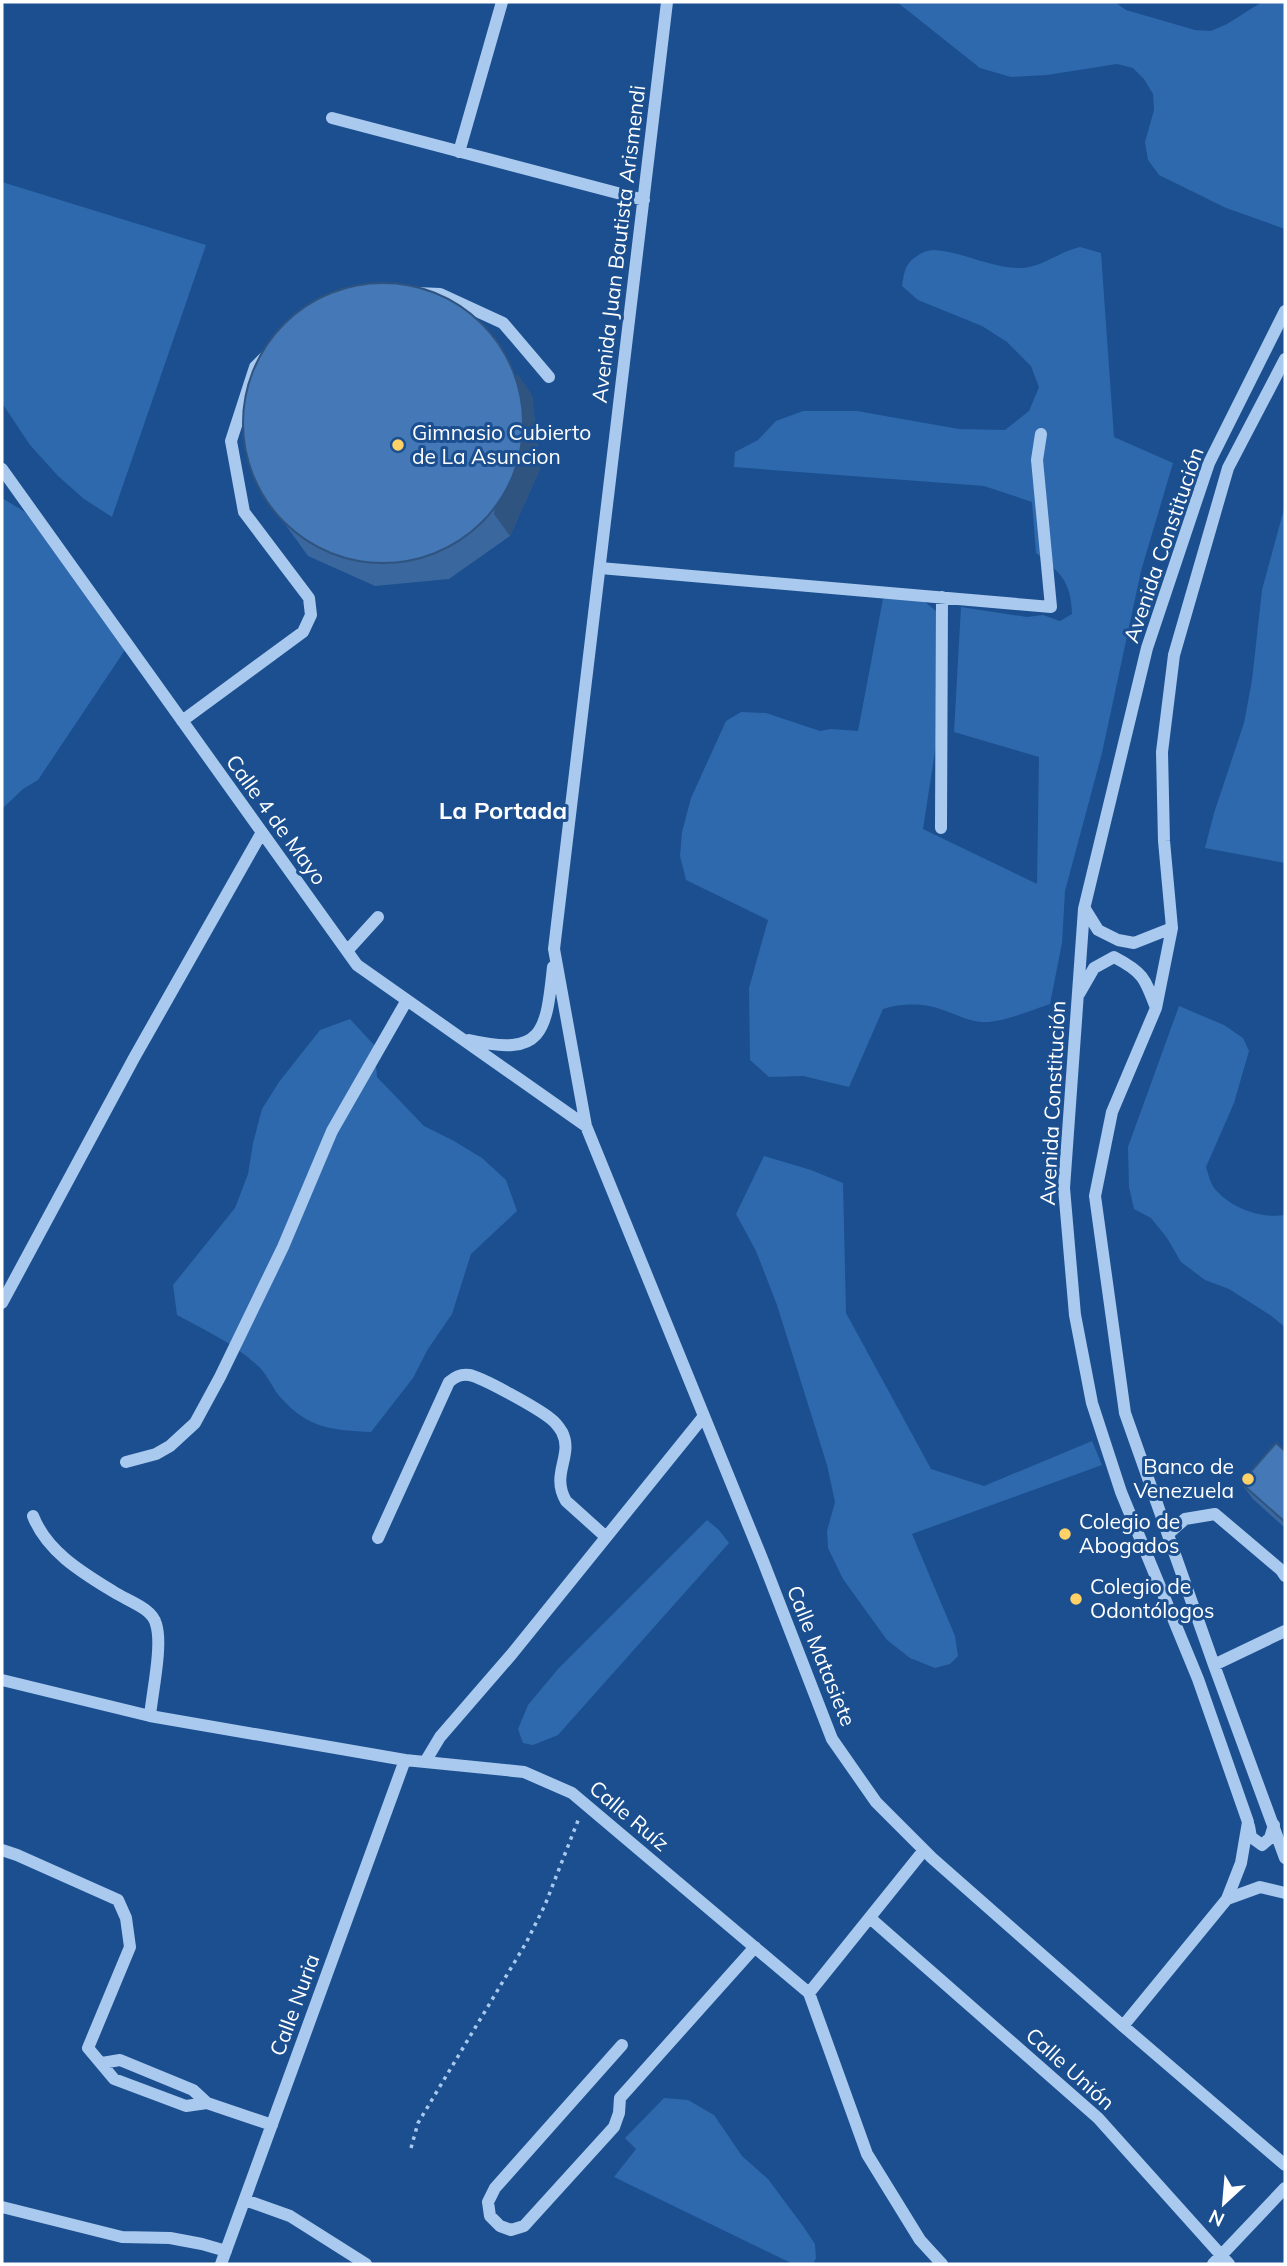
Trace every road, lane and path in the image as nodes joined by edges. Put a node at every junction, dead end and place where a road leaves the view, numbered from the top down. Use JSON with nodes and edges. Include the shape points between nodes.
{"nodes":[{"id":1,"x":502,"y":2,"type":"edge"},
{"id":2,"x":667,"y":2,"type":"edge"},
{"id":3,"x":332,"y":118,"type":"dead end"},
{"id":4,"x":459,"y":152,"type":"junction"},
{"id":5,"x":644,"y":200,"type":"junction"},
{"id":6,"x":404,"y":293,"type":"edge"},
{"id":7,"x":1285,"y":312,"type":"edge"},
{"id":8,"x":280,"y":342,"type":"edge"},
{"id":9,"x":1285,"y":359,"type":"edge"},
{"id":10,"x":549,"y":377,"type":"dead end"},
{"id":11,"x":1041,"y":434,"type":"dead end"},
{"id":12,"x":2,"y":469,"type":"edge"},
{"id":13,"x":600,"y":568,"type":"junction"},
{"id":14,"x":942,"y":597,"type":"junction"},
{"id":15,"x":182,"y":721,"type":"junction"},
{"id":16,"x":942,"y":828,"type":"dead end"},
{"id":17,"x":262,"y":832,"type":"junction"},
{"id":18,"x":1084,"y":909,"type":"junction"},
{"id":19,"x":378,"y":917,"type":"dead end"},
{"id":20,"x":1172,"y":928,"type":"junction"},
{"id":21,"x":554,"y":949,"type":"junction"},
{"id":22,"x":347,"y":951,"type":"junction"},
{"id":23,"x":1077,"y":998,"type":"junction"},
{"id":24,"x":407,"y":1000,"type":"junction"},
{"id":25,"x":1156,"y":1008,"type":"junction"},
{"id":26,"x":462,"y":1039,"type":"junction"},
{"id":27,"x":586,"y":1126,"type":"junction"},
{"id":28,"x":2,"y":1303,"type":"edge"},
{"id":29,"x":704,"y":1416,"type":"junction"},
{"id":30,"x":126,"y":1462,"type":"dead end"},
{"id":31,"x":33,"y":1516,"type":"dead end"},
{"id":32,"x":1168,"y":1534,"type":"junction"},
{"id":33,"x":606,"y":1537,"type":"junction"},
{"id":34,"x":378,"y":1538,"type":"dead end"},
{"id":35,"x":1285,"y":1576,"type":"edge"},
{"id":36,"x":1285,"y":1632,"type":"edge"},
{"id":37,"x":1214,"y":1665,"type":"junction"},
{"id":38,"x":2,"y":1680,"type":"edge"},
{"id":39,"x":150,"y":1716,"type":"junction"},
{"id":40,"x":405,"y":1760,"type":"junction"},
{"id":41,"x":425,"y":1762,"type":"junction"},
{"id":42,"x":585,"y":1804,"type":"junction"},
{"id":43,"x":1248,"y":1822,"type":"junction"},
{"id":44,"x":1274,"y":1825,"type":"junction"},
{"id":45,"x":2,"y":1850,"type":"edge"},
{"id":46,"x":924,"y":1850,"type":"junction"},
{"id":47,"x":1285,"y":1858,"type":"edge"},
{"id":48,"x":1285,"y":1893,"type":"edge"},
{"id":49,"x":1227,"y":1899,"type":"junction"},
{"id":50,"x":870,"y":1918,"type":"junction"},
{"id":51,"x":755,"y":1947,"type":"junction"},
{"id":52,"x":809,"y":1993,"type":"junction"},
{"id":53,"x":1123,"y":2026,"type":"junction"},
{"id":54,"x":622,"y":2045,"type":"dead end"},
{"id":55,"x":102,"y":2063,"type":"junction"},
{"id":56,"x":207,"y":2103,"type":"junction"},
{"id":57,"x":272,"y":2124,"type":"junction"},
{"id":58,"x":411,"y":2148,"type":"dead end"},
{"id":59,"x":1285,"y":2165,"type":"edge"},
{"id":60,"x":1285,"y":2188,"type":"edge"},
{"id":61,"x":245,"y":2200,"type":"junction"},
{"id":62,"x":2,"y":2207,"type":"edge"},
{"id":63,"x":226,"y":2251,"type":"junction"},
{"id":64,"x":1221,"y":2261,"type":"edge"},
{"id":65,"x":221,"y":2264,"type":"edge"},
{"id":66,"x":366,"y":2264,"type":"edge"},
{"id":67,"x":942,"y":2264,"type":"edge"}],
"edges":[{"from":1,"to":4,"type":"street"},
{"from":2,"to":5,"type":"street","name":"Avenida Juan Bautista Arismendi"},
{"from":3,"to":4,"type":"street"},
{"from":4,"to":5,"type":"street"},
{"from":5,"to":13,"type":"street","name":"Avenida Juan Bautista Arismendi"},
{"from":6,"to":10,"type":"street","via":[[440,294],[503,323]]},
{"from":7,"to":18,"type":"street","name":"Avenida Constitución","via":[[1209,463],[1147,648]]},
{"from":8,"to":15,"type":"street","via":[[255,367],[231,441],[244,512],[309,598],[311,615],[303,632]]},
{"from":9,"to":20,"type":"street","name":"Avenida Constitución","via":[[1228,468],[1174,655],[1162,752]]},
{"from":11,"to":14,"type":"street","via":[[1037,460],[1051,607]]},
{"from":12,"to":15,"type":"street","name":"Calle 4 de Mayo"},
{"from":13,"to":14,"type":"street"},
{"from":13,"to":21,"type":"street","name":"Avenida Juan Bautista Arismendi"},
{"from":14,"to":16,"type":"street"},
{"from":15,"to":17,"type":"street","name":"Calle 4 de Mayo"},
{"from":17,"to":22,"type":"street","name":"Calle 4 de Mayo"},
{"from":17,"to":28,"type":"street"},
{"from":18,"to":20,"type":"street","via":[[1098,930],[1118,940],[1134,943]]},
{"from":18,"to":23,"type":"street","name":"Avenida Constitución"},
{"from":19,"to":22,"type":"street"},
{"from":20,"to":25,"type":"street","name":"Avenida Constitución"},
{"from":21,"to":26,"type":"street","name":"Avenida Juan Bautista Arismendi","via":[[543,1027],[516,1046]]},
{"from":21,"to":27,"type":"street","name":"Avenida Juan Bautista Arismendi"},
{"from":22,"to":24,"type":"street","name":"Calle 4 de Mayo","via":[[357,965]]},
{"from":23,"to":25,"type":"street","via":[[1094,968],[1114,957],[1146,979]]},
{"from":23,"to":43,"type":"street","name":"Avenida Constitución","via":[[1064,1188],[1075,1315],[1092,1403],[1121,1492],[1198,1679]]},
{"from":24,"to":26,"type":"street","name":"Calle 4 de Mayo"},
{"from":24,"to":30,"type":"street","via":[[332,1131],[283,1247],[195,1423],[156,1454]]},
{"from":25,"to":32,"type":"street","name":"Avenida Constitución","via":[[1112,1112],[1094,1196],[1125,1413]]},
{"from":26,"to":27,"type":"street","name":"Calle 4 de Mayo"},
{"from":27,"to":29,"type":"street","name":"Calle Matasiete"},
{"from":29,"to":33,"type":"street"},
{"from":29,"to":46,"type":"street","name":"Calle Matasiete","via":[[832,1739],[876,1802]]},
{"from":31,"to":39,"type":"street","via":[[58,1554],[156,1621],[159,1637]]},
{"from":32,"to":35,"type":"street","via":[[1185,1519],[1215,1514]]},
{"from":32,"to":37,"type":"street","name":"Avenida Constitución"},
{"from":33,"to":34,"type":"street","via":[[562,1494],[559,1478],[565,1442],[557,1424],[476,1377],[463,1375],[449,1382]]},
{"from":33,"to":41,"type":"street","via":[[440,1737]]},
{"from":36,"to":37,"type":"street"},
{"from":37,"to":44,"type":"street","name":"Avenida Constitución"},
{"from":38,"to":39,"type":"street","name":"Calle Ruíz"},
{"from":39,"to":40,"type":"street","name":"Calle Ruíz"},
{"from":40,"to":41,"type":"street","name":"Calle Ruíz"},
{"from":40,"to":57,"type":"street","name":"Calle Nuria"},
{"from":41,"to":42,"type":"street","name":"Calle Ruíz","via":[[524,1772],[572,1793]]},
{"from":42,"to":51,"type":"street","name":"Calle Ruíz"},
{"from":42,"to":58,"type":"path","via":[[545,1905],[418,2123]]},
{"from":43,"to":44,"type":"street","via":[[1251,1837],[1262,1845]]},
{"from":43,"to":49,"type":"street","name":"Avenida Constitución","via":[[1241,1863]]},
{"from":44,"to":47,"type":"street","name":"Avenida Constitución"},
{"from":45,"to":55,"type":"street","via":[[118,1900],[130,1947],[88,2048]]},
{"from":46,"to":50,"type":"street"},
{"from":46,"to":53,"type":"street","name":"Calle Matasiete"},
{"from":48,"to":49,"type":"street","via":[[1260,1886]]},
{"from":49,"to":53,"type":"street"},
{"from":50,"to":52,"type":"street"},
{"from":50,"to":64,"type":"street","name":"Calle Unión","via":[[1098,2118]]},
{"from":51,"to":52,"type":"street","name":"Calle Ruíz"},
{"from":51,"to":54,"type":"street","via":[[620,2098],[614,2127],[533,2217],[511,2230],[500,2226],[490,2216],[488,2202],[495,2188]]},
{"from":52,"to":67,"type":"street","name":"Calle Ruíz","via":[[867,2154],[920,2240]]},
{"from":53,"to":59,"type":"street","name":"Calle Matasiete"},
{"from":55,"to":56,"type":"street","via":[[120,2060],[193,2090]]},
{"from":55,"to":56,"type":"street","via":[[114,2079],[186,2106]]},
{"from":56,"to":57,"type":"street"},
{"from":57,"to":61,"type":"street","name":"Calle Nuria"},
{"from":60,"to":64,"type":"street"},
{"from":61,"to":63,"type":"street","name":"Calle Nuria"},
{"from":61,"to":66,"type":"street","via":[[290,2216]]},
{"from":62,"to":63,"type":"street","via":[[122,2237],[170,2238]]},
{"from":63,"to":65,"type":"street","name":"Calle Nuria"}]}
